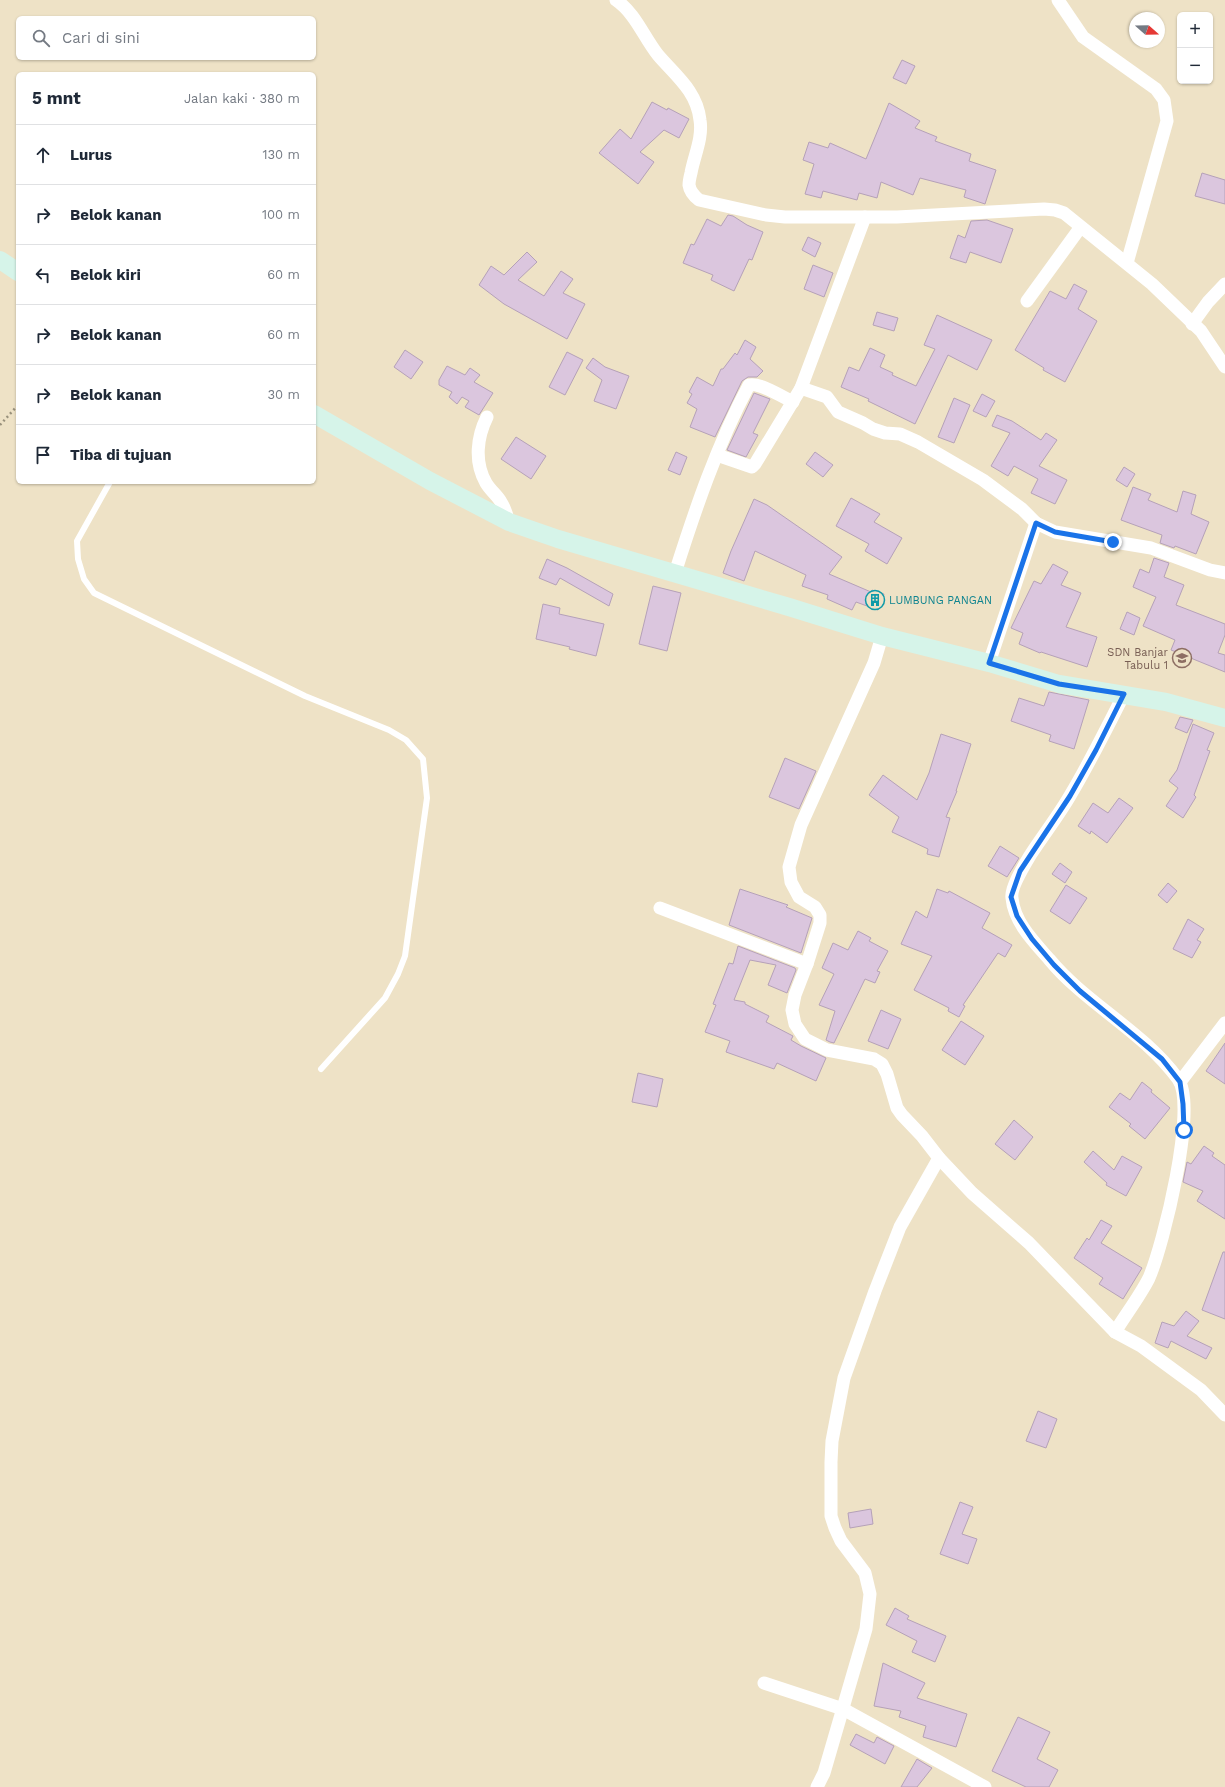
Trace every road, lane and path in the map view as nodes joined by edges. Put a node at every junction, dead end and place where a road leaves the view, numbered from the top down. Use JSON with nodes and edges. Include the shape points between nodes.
{"nodes":[{"id":1,"x":1058,"y":0,"type":"edge"},
{"id":2,"x":622,"y":2,"type":"edge"},
{"id":3,"x":865,"y":217,"type":"junction"},
{"id":4,"x":1080,"y":228,"type":"junction"},
{"id":5,"x":0,"y":260,"type":"edge"},
{"id":6,"x":1127,"y":263,"type":"junction"},
{"id":7,"x":16,"y":271,"type":"edge"},
{"id":8,"x":1225,"y":284,"type":"edge"},
{"id":9,"x":1027,"y":301,"type":"dead end"},
{"id":10,"x":1192,"y":324,"type":"junction"},
{"id":11,"x":1225,"y":367,"type":"edge"},
{"id":12,"x":802,"y":388,"type":"junction"},
{"id":13,"x":793,"y":402,"type":"junction"},
{"id":14,"x":16,"y":407,"type":"edge"},
{"id":15,"x":316,"y":415,"type":"edge"},
{"id":16,"x":487,"y":417,"type":"dead end"},
{"id":17,"x":0,"y":425,"type":"edge"},
{"id":18,"x":717,"y":455,"type":"junction"},
{"id":19,"x":109,"y":484,"type":"edge"},
{"id":20,"x":510,"y":522,"type":"junction"},
{"id":21,"x":1036,"y":523,"type":"junction"},
{"id":22,"x":675,"y":573,"type":"junction"},
{"id":23,"x":1225,"y":574,"type":"edge"},
{"id":24,"x":882,"y":636,"type":"junction"},
{"id":25,"x":989,"y":663,"type":"junction"},
{"id":26,"x":1124,"y":694,"type":"junction"},
{"id":27,"x":1225,"y":718,"type":"edge"},
{"id":28,"x":660,"y":908,"type":"dead end"},
{"id":29,"x":807,"y":964,"type":"junction"},
{"id":30,"x":1225,"y":1023,"type":"edge"},
{"id":31,"x":321,"y":1069,"type":"dead end"},
{"id":32,"x":1180,"y":1082,"type":"junction"},
{"id":33,"x":939,"y":1158,"type":"junction"},
{"id":34,"x":1115,"y":1332,"type":"junction"},
{"id":35,"x":1225,"y":1415,"type":"edge"},
{"id":36,"x":764,"y":1683,"type":"dead end"},
{"id":37,"x":844,"y":1709,"type":"junction"},
{"id":38,"x":817,"y":1787,"type":"edge"},
{"id":39,"x":985,"y":1787,"type":"edge"}],
"edges":[{"from":1,"to":6,"type":"street","via":[[1082,37],[1156,89],[1164,100],[1167,121]]},
{"from":2,"to":3,"type":"street","via":[[658,54],[686,84],[697,105],[700,136],[689,184],[694,196],[707,203],[766,215]]},
{"from":3,"to":4,"type":"street","via":[[1044,209],[1064,214]]},
{"from":3,"to":12,"type":"street"},
{"from":4,"to":6,"type":"street"},
{"from":4,"to":9,"type":"street"},
{"from":5,"to":7,"type":"street"},
{"from":6,"to":10,"type":"street"},
{"from":8,"to":10,"type":"street"},
{"from":10,"to":11,"type":"street","via":[[1201,331]]},
{"from":12,"to":13,"type":"street"},
{"from":12,"to":21,"type":"street","via":[[827,397],[838,412],[873,429],[900,434],[918,442],[983,480],[1022,509]]},
{"from":13,"to":18,"type":"street","via":[[754,466],[749,467]]},
{"from":13,"to":18,"type":"street","via":[[751,384]]},
{"from":14,"to":17,"type":"path"},
{"from":15,"to":20,"type":"street","via":[[430,481]]},
{"from":16,"to":20,"type":"street","via":[[481,429],[478,451],[480,470],[486,483],[502,504]]},
{"from":18,"to":22,"type":"street"},
{"from":19,"to":31,"type":"lane","via":[[77,541],[78,559],[84,579],[94,593],[305,696],[389,730],[406,740],[423,759],[428,798],[405,956],[385,998]]},
{"from":20,"to":22,"type":"street","via":[[558,539]]},
{"from":21,"to":23,"type":"street","via":[[1055,532],[1151,548]]},
{"from":21,"to":25,"type":"street"},
{"from":22,"to":24,"type":"street"},
{"from":24,"to":25,"type":"street"},
{"from":24,"to":29,"type":"street","via":[[874,663],[801,825],[789,867],[791,882],[799,897],[815,907],[820,915],[820,923]]},
{"from":25,"to":26,"type":"street","via":[[1059,684]]},
{"from":26,"to":27,"type":"street"},
{"from":26,"to":32,"type":"street","via":[[1070,796],[1020,871],[1011,897],[1017,916],[1054,965],[1080,991],[1162,1059]]},
{"from":28,"to":29,"type":"street"},
{"from":29,"to":33,"type":"street","via":[[795,995],[792,1010],[795,1024],[805,1038],[827,1050],[874,1059],[882,1064],[897,1108]]},
{"from":30,"to":32,"type":"street"},
{"from":32,"to":34,"type":"street","via":[[1184,1130],[1160,1248],[1148,1278]]},
{"from":33,"to":34,"type":"street","via":[[972,1193],[1045,1258]]},
{"from":33,"to":37,"type":"street","via":[[900,1227],[875,1291],[844,1378],[832,1441],[830,1462],[833,1522],[841,1541],[865,1573],[870,1594],[866,1629]]},
{"from":34,"to":35,"type":"street","via":[[1141,1346],[1201,1390]]},
{"from":36,"to":37,"type":"street"},
{"from":37,"to":38,"type":"street","via":[[824,1773]]},
{"from":37,"to":39,"type":"street"}]}
